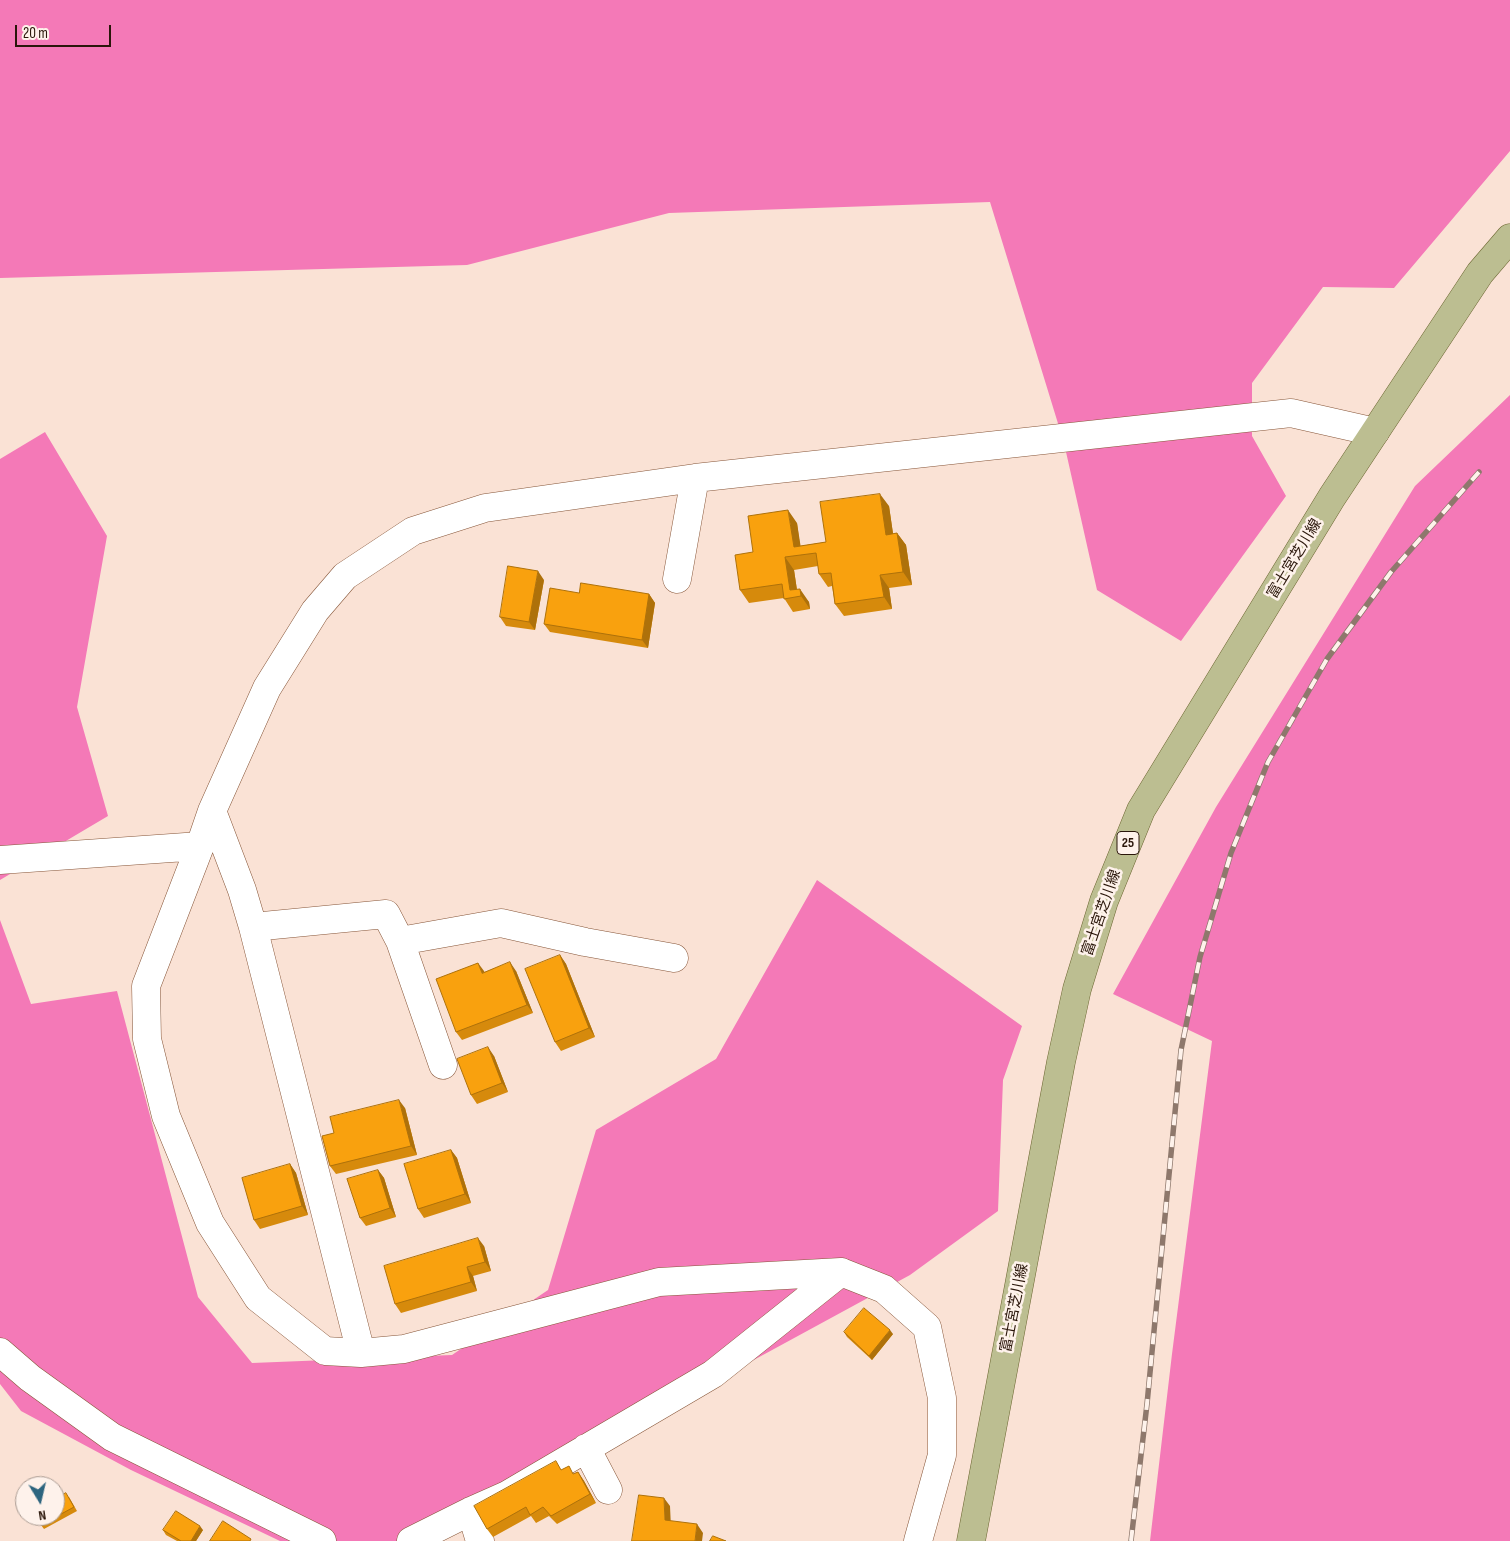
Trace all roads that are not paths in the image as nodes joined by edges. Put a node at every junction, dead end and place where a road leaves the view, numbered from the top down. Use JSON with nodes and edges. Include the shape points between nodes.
{"nodes":[{"id":1,"x":1510,"y":238,"type":"edge"},
{"id":2,"x":1376,"y":432,"type":"junction"},
{"id":3,"x":695,"y":478,"type":"junction"},
{"id":4,"x":678,"y":579,"type":"dead end"},
{"id":5,"x":212,"y":811,"type":"junction"},
{"id":6,"x":200,"y":846,"type":"junction"},
{"id":7,"x":0,"y":860,"type":"edge"},
{"id":8,"x":253,"y":927,"type":"junction"},
{"id":9,"x":400,"y":941,"type":"junction"},
{"id":10,"x":674,"y":958,"type":"dead end"},
{"id":11,"x":443,"y":1065,"type":"dead end"},
{"id":12,"x":842,"y":1272,"type":"junction"},
{"id":13,"x":0,"y":1352,"type":"edge"},
{"id":14,"x":361,"y":1354,"type":"junction"},
{"id":15,"x":586,"y":1448,"type":"junction"},
{"id":16,"x":608,"y":1490,"type":"dead end"},
{"id":17,"x":471,"y":1511,"type":"junction"},
{"id":18,"x":322,"y":1541,"type":"edge"},
{"id":19,"x":412,"y":1541,"type":"edge"},
{"id":20,"x":480,"y":1541,"type":"edge"},
{"id":21,"x":918,"y":1541,"type":"edge"},
{"id":22,"x":971,"y":1541,"type":"edge"}],
"edges":[{"from":1,"to":2,"type":"main road","name":"富士宮芝川線","number":"25","via":[[1480,273]]},
{"from":2,"to":3,"type":"street","via":[[1291,412]]},
{"from":2,"to":22,"type":"main road","name":"富士宮芝川線","number":"25","via":[[1332,497],[1141,810],[1104,901],[1077,989],[1061,1062]]},
{"from":3,"to":4,"type":"street"},
{"from":3,"to":5,"type":"street","via":[[485,508],[413,531],[345,576],[315,611],[267,688]]},
{"from":5,"to":6,"type":"street"},
{"from":5,"to":8,"type":"street"},
{"from":6,"to":7,"type":"street"},
{"from":6,"to":14,"type":"street","via":[[146,986],[147,1039],[166,1116],[210,1222],[258,1298],[325,1352]]},
{"from":8,"to":9,"type":"street","via":[[386,914]]},
{"from":8,"to":14,"type":"street"},
{"from":9,"to":10,"type":"street","via":[[501,923]]},
{"from":9,"to":11,"type":"street"},
{"from":12,"to":14,"type":"street","via":[[659,1282],[404,1349]]},
{"from":12,"to":15,"type":"street","via":[[713,1374]]},
{"from":12,"to":21,"type":"street","via":[[884,1290],[927,1327],[942,1398],[942,1455]]},
{"from":13,"to":18,"type":"street","via":[[30,1378],[112,1437]]},
{"from":15,"to":16,"type":"street"},
{"from":15,"to":17,"type":"street","via":[[507,1495]]},
{"from":17,"to":19,"type":"street"},
{"from":17,"to":20,"type":"street"}]}
